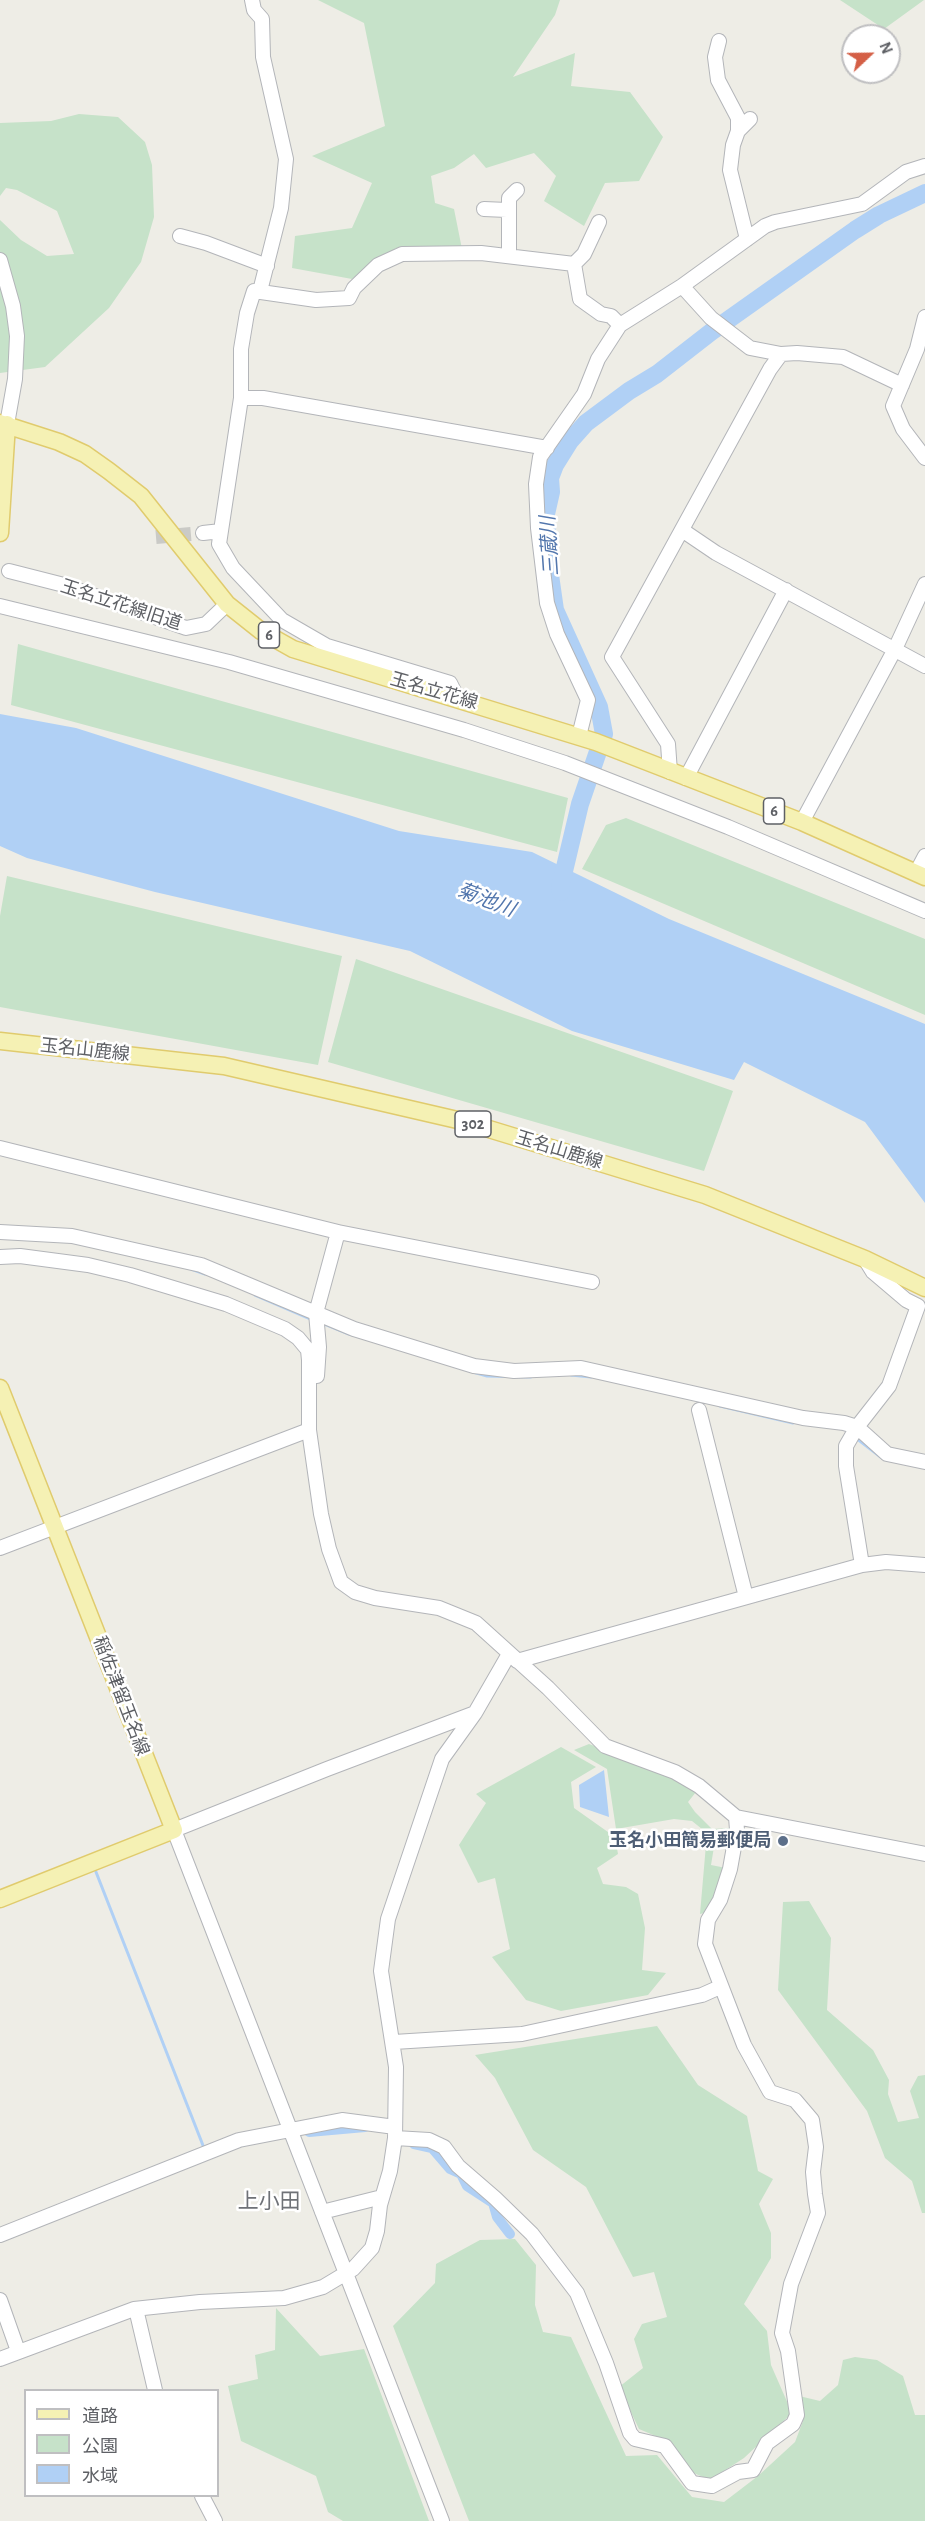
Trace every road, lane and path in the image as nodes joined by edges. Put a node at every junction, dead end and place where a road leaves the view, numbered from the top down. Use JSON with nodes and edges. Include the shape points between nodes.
{"nodes":[{"id":1,"x":252,"y":0,"type":"edge"},
{"id":2,"x":719,"y":41,"type":"dead end"},
{"id":3,"x":750,"y":119,"type":"dead end"},
{"id":4,"x":738,"y":131,"type":"junction"},
{"id":5,"x":925,"y":166,"type":"edge"},
{"id":6,"x":517,"y":190,"type":"dead end"},
{"id":7,"x":484,"y":208,"type":"dead end"},
{"id":8,"x":507,"y":210,"type":"junction"},
{"id":9,"x":599,"y":222,"type":"dead end"},
{"id":10,"x":180,"y":236,"type":"dead end"},
{"id":11,"x":747,"y":239,"type":"junction"},
{"id":12,"x":509,"y":256,"type":"junction"},
{"id":13,"x":0,"y":260,"type":"edge"},
{"id":14,"x":574,"y":264,"type":"junction"},
{"id":15,"x":267,"y":266,"type":"junction"},
{"id":16,"x":682,"y":286,"type":"junction"},
{"id":17,"x":260,"y":291,"type":"junction"},
{"id":18,"x":925,"y":317,"type":"edge"},
{"id":19,"x":620,"y":325,"type":"junction"},
{"id":20,"x":781,"y":354,"type":"junction"},
{"id":21,"x":902,"y":385,"type":"junction"},
{"id":22,"x":241,"y":398,"type":"junction"},
{"id":23,"x":3,"y":424,"type":"edge"},
{"id":24,"x":547,"y":447,"type":"junction"},
{"id":25,"x":925,"y":458,"type":"edge"},
{"id":26,"x":682,"y":530,"type":"junction"},
{"id":27,"x":221,"y":531,"type":"junction"},
{"id":28,"x":0,"y":533,"type":"edge"},
{"id":29,"x":203,"y":533,"type":"tunnel mouth"},
{"id":30,"x":9,"y":570,"type":"dead end"},
{"id":31,"x":925,"y":585,"type":"edge"},
{"id":32,"x":786,"y":590,"type":"junction"},
{"id":33,"x":227,"y":604,"type":"junction"},
{"id":34,"x":0,"y":606,"type":"edge"},
{"id":35,"x":895,"y":649,"type":"junction"},
{"id":36,"x":925,"y":666,"type":"edge"},
{"id":37,"x":457,"y":697,"type":"junction"},
{"id":38,"x":579,"y":736,"type":"junction"},
{"id":39,"x":678,"y":775,"type":"junction"},
{"id":40,"x":802,"y":822,"type":"junction"},
{"id":41,"x":925,"y":856,"type":"edge"},
{"id":42,"x":920,"y":875,"type":"edge"},
{"id":43,"x":925,"y":911,"type":"edge"},
{"id":44,"x":0,"y":1041,"type":"edge"},
{"id":45,"x":0,"y":1148,"type":"edge"},
{"id":46,"x":0,"y":1232,"type":"edge"},
{"id":47,"x":338,"y":1232,"type":"junction"},
{"id":48,"x":0,"y":1255,"type":"edge"},
{"id":49,"x":865,"y":1259,"type":"junction"},
{"id":50,"x":592,"y":1282,"type":"dead end"},
{"id":51,"x":925,"y":1288,"type":"edge"},
{"id":52,"x":922,"y":1306,"type":"edge"},
{"id":53,"x":316,"y":1313,"type":"junction"},
{"id":54,"x":0,"y":1388,"type":"edge"},
{"id":55,"x":309,"y":1402,"type":"junction"},
{"id":56,"x":699,"y":1410,"type":"dead end"},
{"id":57,"x":309,"y":1430,"type":"junction"},
{"id":58,"x":853,"y":1433,"type":"junction"},
{"id":59,"x":925,"y":1462,"type":"edge"},
{"id":60,"x":55,"y":1527,"type":"junction"},
{"id":61,"x":0,"y":1548,"type":"edge"},
{"id":62,"x":862,"y":1565,"type":"junction"},
{"id":63,"x":925,"y":1565,"type":"edge"},
{"id":64,"x":746,"y":1597,"type":"junction"},
{"id":65,"x":513,"y":1658,"type":"junction"},
{"id":66,"x":475,"y":1713,"type":"junction"},
{"id":67,"x":736,"y":1816,"type":"junction"},
{"id":68,"x":174,"y":1830,"type":"junction"},
{"id":69,"x":925,"y":1854,"type":"edge"},
{"id":70,"x":0,"y":1899,"type":"edge"},
{"id":71,"x":720,"y":1987,"type":"junction"},
{"id":72,"x":394,"y":2042,"type":"junction"},
{"id":73,"x":289,"y":2129,"type":"junction"},
{"id":74,"x":395,"y":2133,"type":"junction"},
{"id":75,"x":382,"y":2197,"type":"junction"},
{"id":76,"x":322,"y":2212,"type":"junction"},
{"id":77,"x":0,"y":2235,"type":"edge"},
{"id":78,"x":347,"y":2274,"type":"junction"},
{"id":79,"x":0,"y":2300,"type":"edge"},
{"id":80,"x":136,"y":2308,"type":"junction"},
{"id":81,"x":18,"y":2350,"type":"junction"},
{"id":82,"x":0,"y":2359,"type":"edge"},
{"id":83,"x":155,"y":2389,"type":"edge"},
{"id":84,"x":202,"y":2497,"type":"edge"},
{"id":85,"x":214,"y":2521,"type":"edge"},
{"id":86,"x":442,"y":2521,"type":"edge"}],
"edges":[{"from":1,"to":15,"type":"street","via":[[262,20],[263,57],[286,159],[281,208]]},
{"from":2,"to":4,"type":"street","via":[[715,57],[718,80],[738,118]]},
{"from":3,"to":4,"type":"street"},
{"from":4,"to":11,"type":"street","via":[[730,170]]},
{"from":5,"to":11,"type":"street","via":[[906,172],[862,204],[775,222]]},
{"from":6,"to":8,"type":"street","via":[[509,198]]},
{"from":7,"to":8,"type":"street"},
{"from":8,"to":12,"type":"street"},
{"from":9,"to":14,"type":"street","via":[[584,254]]},
{"from":10,"to":15,"type":"street"},
{"from":11,"to":16,"type":"street"},
{"from":12,"to":14,"type":"street"},
{"from":12,"to":17,"type":"street","via":[[402,254],[378,265],[349,298],[316,300]]},
{"from":13,"to":23,"type":"street","via":[[17,336],[15,379]]},
{"from":14,"to":19,"type":"street","via":[[580,299]]},
{"from":15,"to":17,"type":"street"},
{"from":16,"to":19,"type":"street"},
{"from":16,"to":20,"type":"street","via":[[711,318],[750,348]]},
{"from":17,"to":22,"type":"street","via":[[254,291],[247,313],[241,349]]},
{"from":18,"to":21,"type":"street"},
{"from":19,"to":24,"type":"street","via":[[598,359],[584,394]]},
{"from":20,"to":21,"type":"street","via":[[843,357]]},
{"from":20,"to":26,"type":"street"},
{"from":21,"to":25,"type":"street","via":[[893,406],[903,429]]},
{"from":22,"to":24,"type":"street","via":[[263,398]]},
{"from":22,"to":27,"type":"street"},
{"from":23,"to":28,"type":"main road"},
{"from":23,"to":33,"type":"main road","name":"玉名立花線","number":"6","via":[[85,454],[141,496]]},
{"from":24,"to":38,"type":"street","via":[[540,457],[536,484],[541,565],[557,634],[588,700]]},
{"from":26,"to":32,"type":"street"},
{"from":26,"to":39,"type":"street","via":[[612,657],[668,744]]},
{"from":27,"to":29,"type":"street"},
{"from":27,"to":37,"type":"street","via":[[219,544],[233,568],[282,620],[327,646],[450,683]]},
{"from":30,"to":33,"type":"street","name":"玉名立花線旧道","via":[[186,627],[206,624]]},
{"from":31,"to":35,"type":"street"},
{"from":32,"to":35,"type":"street"},
{"from":32,"to":39,"type":"street"},
{"from":33,"to":37,"type":"main road","name":"玉名立花線","number":"6","via":[[261,631],[293,649]]},
{"from":34,"to":43,"type":"street","via":[[240,666],[464,730],[580,769],[728,827]]},
{"from":35,"to":36,"type":"street"},
{"from":35,"to":40,"type":"street"},
{"from":37,"to":38,"type":"main road","name":"玉名立花線","number":"6"},
{"from":38,"to":39,"type":"main road","name":"玉名立花線","number":"6"},
{"from":39,"to":40,"type":"main road","name":"玉名立花線","number":"6"},
{"from":40,"to":42,"type":"main road","name":"玉名立花線","number":"6"},
{"from":41,"to":42,"type":"street"},
{"from":44,"to":49,"type":"main road","name":"玉名山鹿線","number":"302","via":[[224,1065],[466,1122],[705,1195]]},
{"from":45,"to":47,"type":"street"},
{"from":46,"to":53,"type":"street","via":[[72,1236],[201,1265]]},
{"from":47,"to":50,"type":"street"},
{"from":47,"to":53,"type":"street"},
{"from":48,"to":55,"type":"street","via":[[88,1265],[130,1275],[226,1304],[285,1329],[308,1350]]},
{"from":49,"to":51,"type":"main road","name":"玉名山鹿線","number":"302"},
{"from":49,"to":52,"type":"street","via":[[873,1272],[906,1300]]},
{"from":52,"to":58,"type":"street","via":[[889,1386]]},
{"from":53,"to":55,"type":"street","via":[[316,1395]]},
{"from":53,"to":58,"type":"street","via":[[354,1329],[474,1366],[514,1371],[581,1368],[803,1418],[844,1423]]},
{"from":54,"to":60,"type":"main road","name":"稲佐津留玉名線"},
{"from":55,"to":57,"type":"street"},
{"from":56,"to":64,"type":"street"},
{"from":57,"to":60,"type":"street"},
{"from":57,"to":65,"type":"street","via":[[321,1515],[341,1582],[355,1592],[439,1608],[476,1623]]},
{"from":58,"to":59,"type":"street","via":[[887,1454]]},
{"from":58,"to":62,"type":"street","via":[[846,1446],[846,1466]]},
{"from":60,"to":61,"type":"street"},
{"from":60,"to":68,"type":"main road","name":"稲佐津留玉名線"},
{"from":62,"to":63,"type":"street"},
{"from":62,"to":64,"type":"street"},
{"from":64,"to":65,"type":"street"},
{"from":65,"to":66,"type":"street"},
{"from":65,"to":67,"type":"street","via":[[604,1746],[675,1772]]},
{"from":66,"to":68,"type":"street"},
{"from":66,"to":72,"type":"street","via":[[442,1759],[388,1919],[381,1971]]},
{"from":67,"to":69,"type":"street"},
{"from":67,"to":71,"type":"street","via":[[730,1869],[720,1900],[708,1920],[705,1944]]},
{"from":68,"to":70,"type":"main road"},
{"from":68,"to":73,"type":"street"},
{"from":71,"to":72,"type":"street","via":[[702,1995],[522,2034]]},
{"from":71,"to":74,"type":"street","via":[[744,2045],[770,2092],[795,2100],[812,2120],[816,2147],[813,2172],[818,2213],[791,2284],[782,2333],[797,2415],[793,2424],[767,2443],[753,2470],[738,2472],[712,2486],[692,2483],[665,2446],[635,2439],[577,2293],[532,2234],[458,2166],[444,2148],[429,2140]]},
{"from":72,"to":74,"type":"street"},
{"from":73,"to":74,"type":"street","via":[[342,2120]]},
{"from":73,"to":76,"type":"street"},
{"from":73,"to":77,"type":"street","via":[[239,2140]]},
{"from":74,"to":75,"type":"street"},
{"from":75,"to":76,"type":"street"},
{"from":75,"to":78,"type":"street","via":[[372,2248]]},
{"from":76,"to":78,"type":"street"},
{"from":78,"to":80,"type":"street","via":[[323,2287],[284,2298]]},
{"from":78,"to":86,"type":"street"},
{"from":79,"to":81,"type":"street"},
{"from":80,"to":81,"type":"street"},
{"from":80,"to":83,"type":"street"},
{"from":81,"to":82,"type":"street"},
{"from":84,"to":85,"type":"street"}]}
